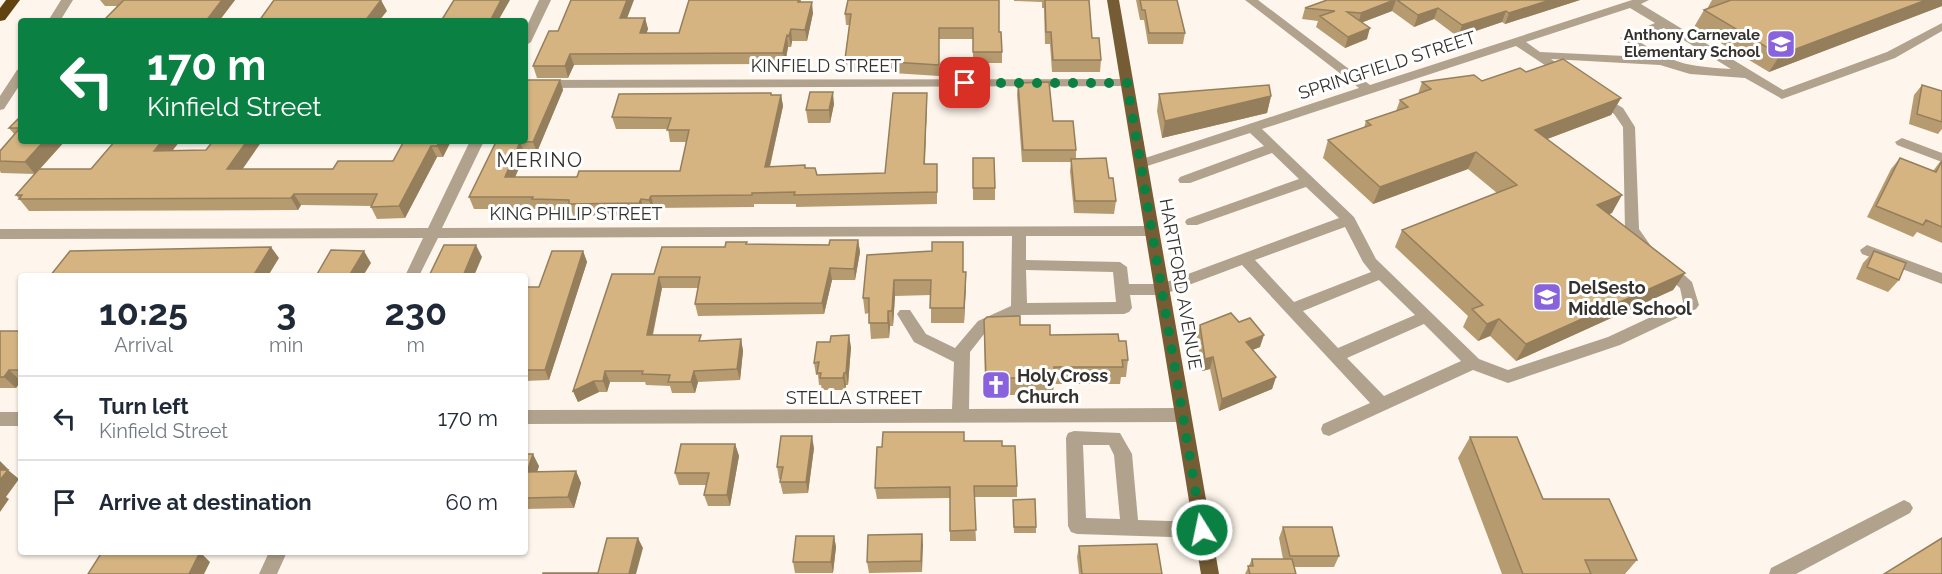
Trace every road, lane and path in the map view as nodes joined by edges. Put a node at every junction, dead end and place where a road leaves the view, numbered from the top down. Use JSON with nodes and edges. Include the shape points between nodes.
{"nodes":[{"id":1,"x":13,"y":0,"type":"edge"},
{"id":2,"x":67,"y":0,"type":"edge"},
{"id":3,"x":545,"y":0,"type":"edge"},
{"id":4,"x":1113,"y":0,"type":"edge"},
{"id":5,"x":1251,"y":0,"type":"edge"},
{"id":6,"x":1638,"y":2,"type":"edge"},
{"id":7,"x":0,"y":17,"type":"edge"},
{"id":8,"x":56,"y":18,"type":"edge"},
{"id":9,"x":1664,"y":24,"type":"junction"},
{"id":10,"x":1942,"y":26,"type":"edge"},
{"id":11,"x":528,"y":36,"type":"edge"},
{"id":12,"x":1517,"y":41,"type":"junction"},
{"id":13,"x":1537,"y":55,"type":"junction"},
{"id":14,"x":1661,"y":61,"type":"junction"},
{"id":15,"x":1749,"y":75,"type":"junction"},
{"id":16,"x":1127,"y":83,"type":"junction"},
{"id":17,"x":528,"y":84,"type":"edge"},
{"id":18,"x":17,"y":85,"type":"edge"},
{"id":19,"x":1368,"y":89,"type":"junction"},
{"id":20,"x":0,"y":106,"type":"edge"},
{"id":21,"x":1252,"y":127,"type":"junction"},
{"id":22,"x":1902,"y":142,"type":"dead end"},
{"id":23,"x":476,"y":144,"type":"edge"},
{"id":24,"x":1273,"y":148,"type":"junction"},
{"id":25,"x":1942,"y":158,"type":"edge"},
{"id":26,"x":1141,"y":164,"type":"junction"},
{"id":27,"x":1185,"y":180,"type":"dead end"},
{"id":28,"x":1308,"y":181,"type":"junction"},
{"id":29,"x":1349,"y":220,"type":"junction"},
{"id":30,"x":1192,"y":222,"type":"dead end"},
{"id":31,"x":1152,"y":231,"type":"junction"},
{"id":32,"x":1019,"y":232,"type":"junction"},
{"id":33,"x":433,"y":233,"type":"junction"},
{"id":34,"x":0,"y":234,"type":"edge"},
{"id":35,"x":1867,"y":250,"type":"dead end"},
{"id":36,"x":1245,"y":259,"type":"junction"},
{"id":37,"x":1019,"y":265,"type":"junction"},
{"id":38,"x":413,"y":273,"type":"edge"},
{"id":39,"x":1382,"y":273,"type":"junction"},
{"id":40,"x":1942,"y":279,"type":"edge"},
{"id":41,"x":1162,"y":289,"type":"junction"},
{"id":42,"x":1122,"y":290,"type":"junction"},
{"id":43,"x":1019,"y":309,"type":"junction"},
{"id":44,"x":1291,"y":309,"type":"junction"},
{"id":45,"x":904,"y":314,"type":"dead end"},
{"id":46,"x":1426,"y":317,"type":"junction"},
{"id":47,"x":1335,"y":356,"type":"junction"},
{"id":48,"x":962,"y":359,"type":"junction"},
{"id":49,"x":1473,"y":363,"type":"junction"},
{"id":50,"x":1382,"y":405,"type":"junction"},
{"id":51,"x":1113,"y":415,"type":"junction"},
{"id":52,"x":1183,"y":415,"type":"junction"},
{"id":53,"x":960,"y":416,"type":"junction"},
{"id":54,"x":528,"y":417,"type":"edge"},
{"id":55,"x":18,"y":418,"type":"edge"},
{"id":56,"x":0,"y":419,"type":"edge"},
{"id":57,"x":1329,"y":429,"type":"dead end"},
{"id":58,"x":1114,"y":438,"type":"junction"},
{"id":59,"x":1904,"y":508,"type":"dead end"},
{"id":60,"x":1130,"y":527,"type":"junction"},
{"id":61,"x":1202,"y":530,"type":"junction"},
{"id":62,"x":276,"y":555,"type":"edge"},
{"id":63,"x":267,"y":574,"type":"edge"},
{"id":64,"x":1210,"y":574,"type":"edge"},
{"id":65,"x":1778,"y":574,"type":"edge"}],
"edges":[{"from":1,"to":7,"type":"highway"},
{"from":2,"to":8,"type":"street"},
{"from":3,"to":11,"type":"street"},
{"from":4,"to":16,"type":"main road","name":"HARTFORD AVENUE"},
{"from":5,"to":19,"type":"street"},
{"from":6,"to":9,"type":"street"},
{"from":6,"to":12,"type":"street","name":"SPRINGFIELD STREET"},
{"from":9,"to":14,"type":"street","via":[[1626,38]]},
{"from":9,"to":15,"type":"street"},
{"from":10,"to":15,"type":"street","via":[[1891,55],[1782,95]]},
{"from":12,"to":13,"type":"street"},
{"from":12,"to":19,"type":"street","name":"SPRINGFIELD STREET"},
{"from":13,"to":14,"type":"street"},
{"from":13,"to":49,"type":"street","via":[[1618,111],[1629,128],[1632,230],[1643,247],[1687,286],[1691,305],[1614,341],[1508,376]]},
{"from":14,"to":15,"type":"street","via":[[1690,70]]},
{"from":16,"to":17,"type":"street","name":"KINFIELD STREET"},
{"from":16,"to":26,"type":"main road","name":"HARTFORD AVENUE"},
{"from":18,"to":20,"type":"street"},
{"from":19,"to":21,"type":"street","name":"SPRINGFIELD STREET"},
{"from":21,"to":24,"type":"street"},
{"from":21,"to":26,"type":"street","name":"SPRINGFIELD STREET"},
{"from":22,"to":25,"type":"street"},
{"from":23,"to":33,"type":"street"},
{"from":24,"to":27,"type":"street"},
{"from":24,"to":28,"type":"street"},
{"from":26,"to":31,"type":"main road","name":"HARTFORD AVENUE"},
{"from":28,"to":29,"type":"street"},
{"from":28,"to":30,"type":"street"},
{"from":29,"to":36,"type":"street"},
{"from":29,"to":39,"type":"street","via":[[1370,262]]},
{"from":31,"to":32,"type":"street","name":"KING PHILIP STREET"},
{"from":31,"to":41,"type":"main road","name":"HARTFORD AVENUE"},
{"from":32,"to":33,"type":"street","name":"KING PHILIP STREET"},
{"from":32,"to":37,"type":"street"},
{"from":33,"to":34,"type":"street","name":"KING PHILIP STREET"},
{"from":33,"to":38,"type":"street"},
{"from":35,"to":40,"type":"street"},
{"from":36,"to":41,"type":"street"},
{"from":36,"to":44,"type":"street"},
{"from":37,"to":42,"type":"street","via":[[1120,267]]},
{"from":37,"to":43,"type":"street"},
{"from":39,"to":44,"type":"street"},
{"from":39,"to":46,"type":"street"},
{"from":41,"to":42,"type":"street"},
{"from":41,"to":52,"type":"main road","name":"HARTFORD AVENUE"},
{"from":42,"to":43,"type":"street","via":[[1124,308]]},
{"from":43,"to":48,"type":"street","via":[[983,325],[962,350]]},
{"from":44,"to":47,"type":"street"},
{"from":45,"to":48,"type":"street","via":[[920,338]]},
{"from":46,"to":47,"type":"street"},
{"from":46,"to":49,"type":"street"},
{"from":47,"to":50,"type":"street"},
{"from":48,"to":53,"type":"street"},
{"from":49,"to":50,"type":"street"},
{"from":50,"to":57,"type":"street"},
{"from":51,"to":52,"type":"street","name":"STELLA STREET"},
{"from":51,"to":53,"type":"street","name":"STELLA STREET"},
{"from":51,"to":58,"type":"street"},
{"from":52,"to":61,"type":"main road","name":"HARTFORD AVENUE"},
{"from":53,"to":54,"type":"street","name":"STELLA STREET"},
{"from":55,"to":56,"type":"street"},
{"from":58,"to":60,"type":"street","via":[[1123,454]]},
{"from":58,"to":60,"type":"street","via":[[1074,438],[1077,526]]},
{"from":59,"to":65,"type":"street"},
{"from":60,"to":61,"type":"street"},
{"from":61,"to":64,"type":"main road","name":"HARTFORD AVENUE"},
{"from":62,"to":63,"type":"street"}]}
